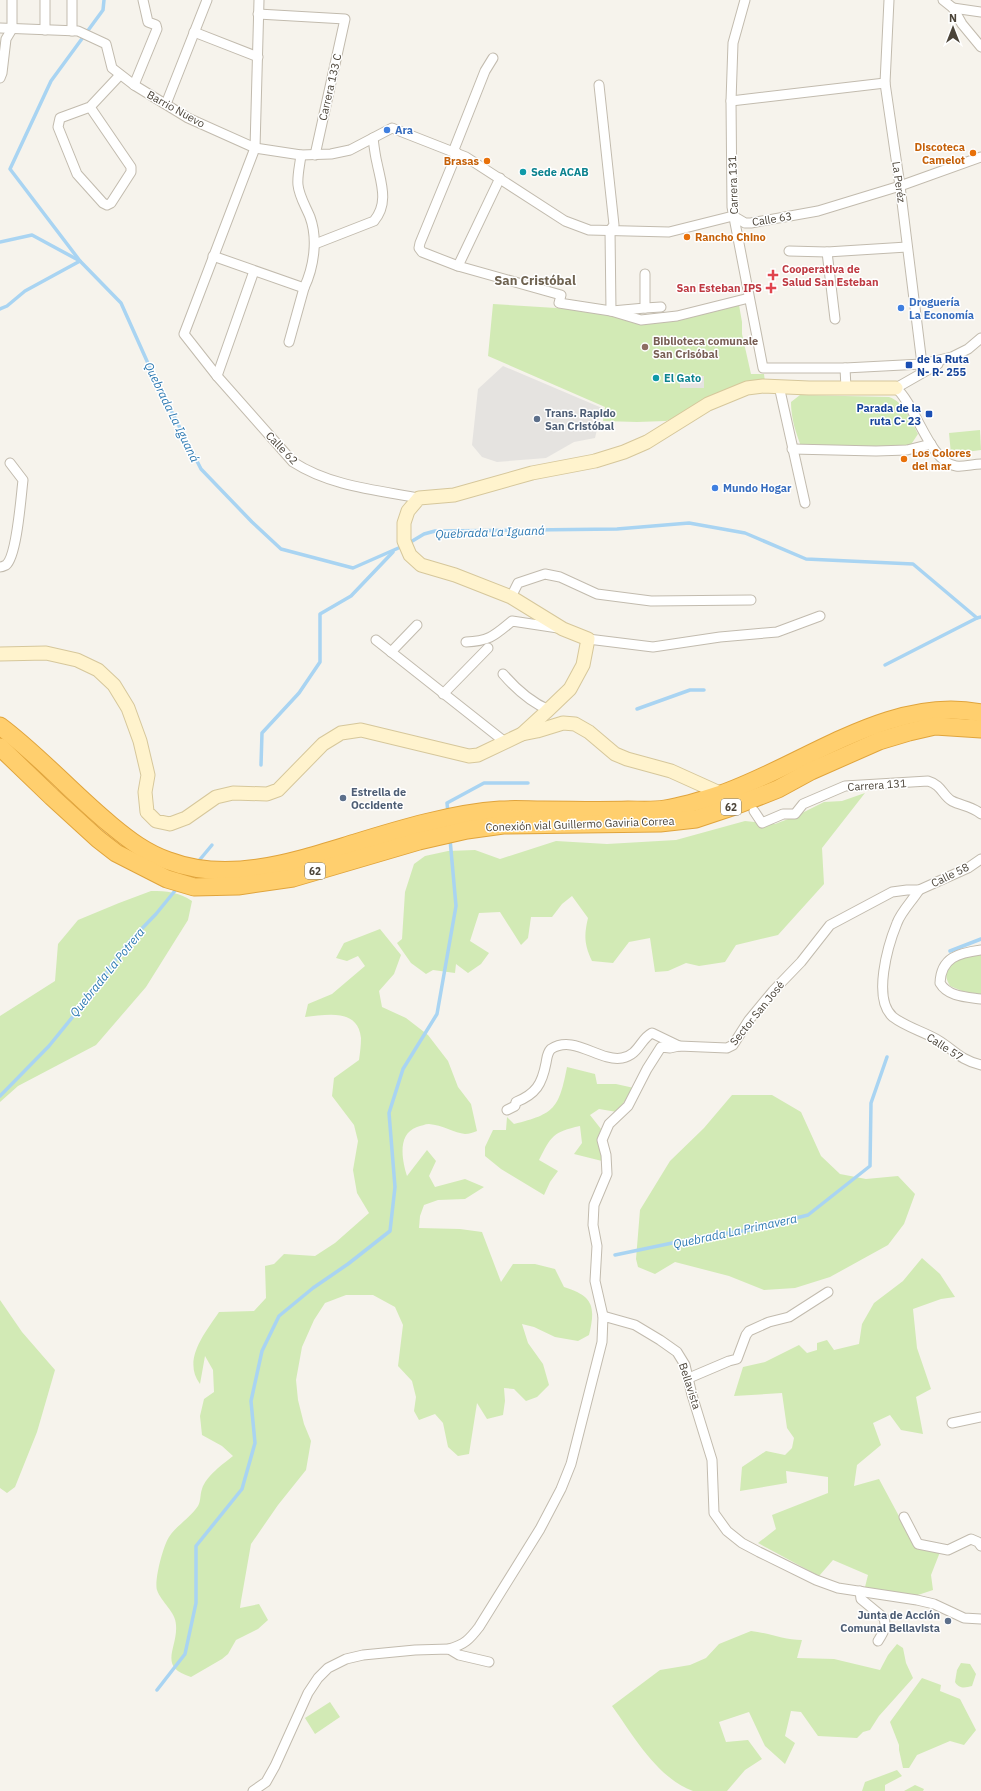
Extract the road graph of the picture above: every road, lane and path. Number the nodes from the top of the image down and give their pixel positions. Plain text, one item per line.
1 (12, 0) edge
2 (45, 0) edge
3 (72, 0) edge
4 (143, 0) edge
5 (208, 0) edge
6 (259, 0) edge
7 (745, 0) edge
8 (889, 0) edge
9 (943, 0) edge
10 (953, 8) junction
11 (981, 12) edge
12 (258, 14) junction
13 (0, 28) edge
14 (12, 29) junction
15 (45, 30) junction
16 (75, 31) junction
17 (194, 32) junction
18 (981, 47) edge
19 (258, 57) junction
20 (494, 58) dead end
21 (120, 75) junction
22 (0, 78) edge
23 (885, 83) junction
24 (134, 85) junction
25 (600, 85) dead end
26 (731, 102) junction
27 (166, 104) junction
28 (90, 107) junction
29 (373, 138) junction
30 (255, 148) junction
31 (455, 153) junction
32 (301, 155) junction
33 (314, 155) junction
34 (981, 157) edge
35 (500, 178) junction
36 (900, 186) junction
37 (733, 216) junction
38 (610, 230) junction
39 (315, 244) junction
40 (908, 247) junction
41 (789, 251) dead end
42 (827, 252) junction
43 (213, 256) junction
44 (458, 266) junction
45 (254, 271) junction
46 (645, 274) dead end
47 (304, 288) junction
48 (749, 298) junction
49 (661, 307) dead end
50 (645, 308) junction
51 (611, 311) junction
52 (835, 318) dead end
53 (981, 338) edge
54 (289, 342) dead end
55 (952, 356) junction
56 (922, 364) junction
57 (846, 368) junction
58 (217, 376) junction
59 (779, 386) junction
60 (846, 388) junction
61 (896, 388) junction
62 (931, 444) junction
63 (792, 449) junction
64 (10, 463) dead end
65 (981, 464) edge
66 (419, 498) junction
67 (805, 503) dead end
68 (0, 568) edge
69 (511, 597) junction
70 (751, 600) dead end
71 (820, 616) dead end
72 (417, 625) dead end
73 (563, 628) junction
74 (588, 639) junction
75 (376, 640) dead end
76 (466, 642) dead end
77 (488, 648) dead end
78 (391, 652) junction
79 (0, 654) edge
80 (503, 674) dead end
81 (443, 694) junction
82 (549, 710) junction
83 (981, 713) edge
84 (0, 726) edge
85 (981, 729) edge
86 (522, 734) junction
87 (505, 742) junction
88 (0, 747) edge
89 (722, 794) junction
90 (754, 811) dead end
91 (981, 814) edge
92 (467, 822) junction
93 (417, 834) junction
94 (139, 857) junction
95 (981, 859) edge
96 (919, 890) junction
97 (981, 950) edge
98 (981, 999) edge
99 (679, 1046) junction
100 (981, 1065) edge
101 (507, 1110) dead end
102 (828, 1292) dead end
103 (603, 1316) junction
104 (689, 1378) junction
105 (981, 1418) edge
106 (952, 1423) dead end
107 (904, 1518) dead end
108 (981, 1546) edge
109 (860, 1592) junction
110 (981, 1619) edge
111 (878, 1641) dead end
112 (449, 1649) junction
113 (489, 1662) dead end
114 (253, 1791) edge

1 - 14 street
2 - 15 street
3 - 16 street
4 - 24 street
5 - 17 street
6 - 12 street
7 - 26 street, Carrera 131
8 - 23 street, La Peréz
9 - 10 street
10 - 11 street
10 - 18 street
12 - 19 street
12 - 33 street, Carrera 133 C
13 - 14 street, Barrio Nuevo
14 - 15 street, Barrio Nuevo
14 - 22 street
15 - 16 street, Barrio Nuevo
16 - 21 street, Barrio Nuevo
17 - 19 street
17 - 27 street
19 - 30 street
20 - 31 street
21 - 24 street, Barrio Nuevo
21 - 28 street
23 - 26 street
23 - 36 street, La Peréz
24 - 27 street, Barrio Nuevo
25 - 38 street
26 - 37 street, Carrera 131
27 - 30 street, Barrio Nuevo
28 - 28 street
29 - 31 street, Barrio Nuevo
29 - 33 street, Barrio Nuevo
29 - 39 street
30 - 32 street, Barrio Nuevo
30 - 43 street
31 - 35 street
31 - 44 street
32 - 33 street, Barrio Nuevo
32 - 39 street
34 - 36 street, Calle 63
35 - 38 street
35 - 44 street
36 - 37 street, Calle 63
36 - 40 street, La Peréz
37 - 38 street
37 - 48 street, Carrera 131
38 - 51 street
39 - 47 street
40 - 42 street
40 - 56 street, La Peréz
41 - 42 street
42 - 52 street
43 - 45 street
43 - 58 street, Calle 62
44 - 51 street
45 - 47 street
45 - 58 street
46 - 50 street
47 - 54 street
48 - 51 street
48 - 57 street, Carrera 131
49 - 50 street
50 - 51 street
53 - 55 street
55 - 56 street
55 - 61 street
56 - 57 street
57 - 60 street
58 - 66 street, Calle 62
59 - 60 street
59 - 63 street
59 - 66 street
60 - 61 street
61 - 62 street
62 - 63 street
62 - 65 street
63 - 67 street
64 - 68 street
66 - 69 street
69 - 70 street
69 - 73 street
71 - 74 street
72 - 78 street
73 - 74 street
73 - 76 street
74 - 82 street
75 - 78 street
77 - 81 street
78 - 81 street
79 - 87 street
80 - 82 street
81 - 87 street
82 - 86 street
83 - 89 highway, Conexión vial Guillermo Gaviria Correa / 62
84 - 94 highway, Conexión vial Guillermo Gaviria Correa / 62
85 - 92 highway, Conexión vial Guillermo Gaviria Correa / 62
86 - 87 street
86 - 89 street
88 - 94 highway, Conexión vial Guillermo Gaviria Correa / 62
89 - 92 highway, Conexión vial Guillermo Gaviria Correa / 62
90 - 91 street, Carrera 131
92 - 93 highway, Conexión vial Guillermo Gaviria Correa / 62
93 - 94 highway, Conexión vial Guillermo Gaviria Correa / 62
93 - 94 highway, Conexión vial Guillermo Gaviria Correa / 62
95 - 96 street, Calle 58
96 - 99 street, Sector San José
96 - 100 street, Calle 57
97 - 98 street
99 - 101 street
99 - 103 street, Sector San José
102 - 104 street
103 - 104 street, Bellavista
103 - 112 street
104 - 109 street, Bellavista
105 - 106 street
107 - 108 street
109 - 110 street, Bellavista
109 - 111 street
112 - 113 street
112 - 114 street

